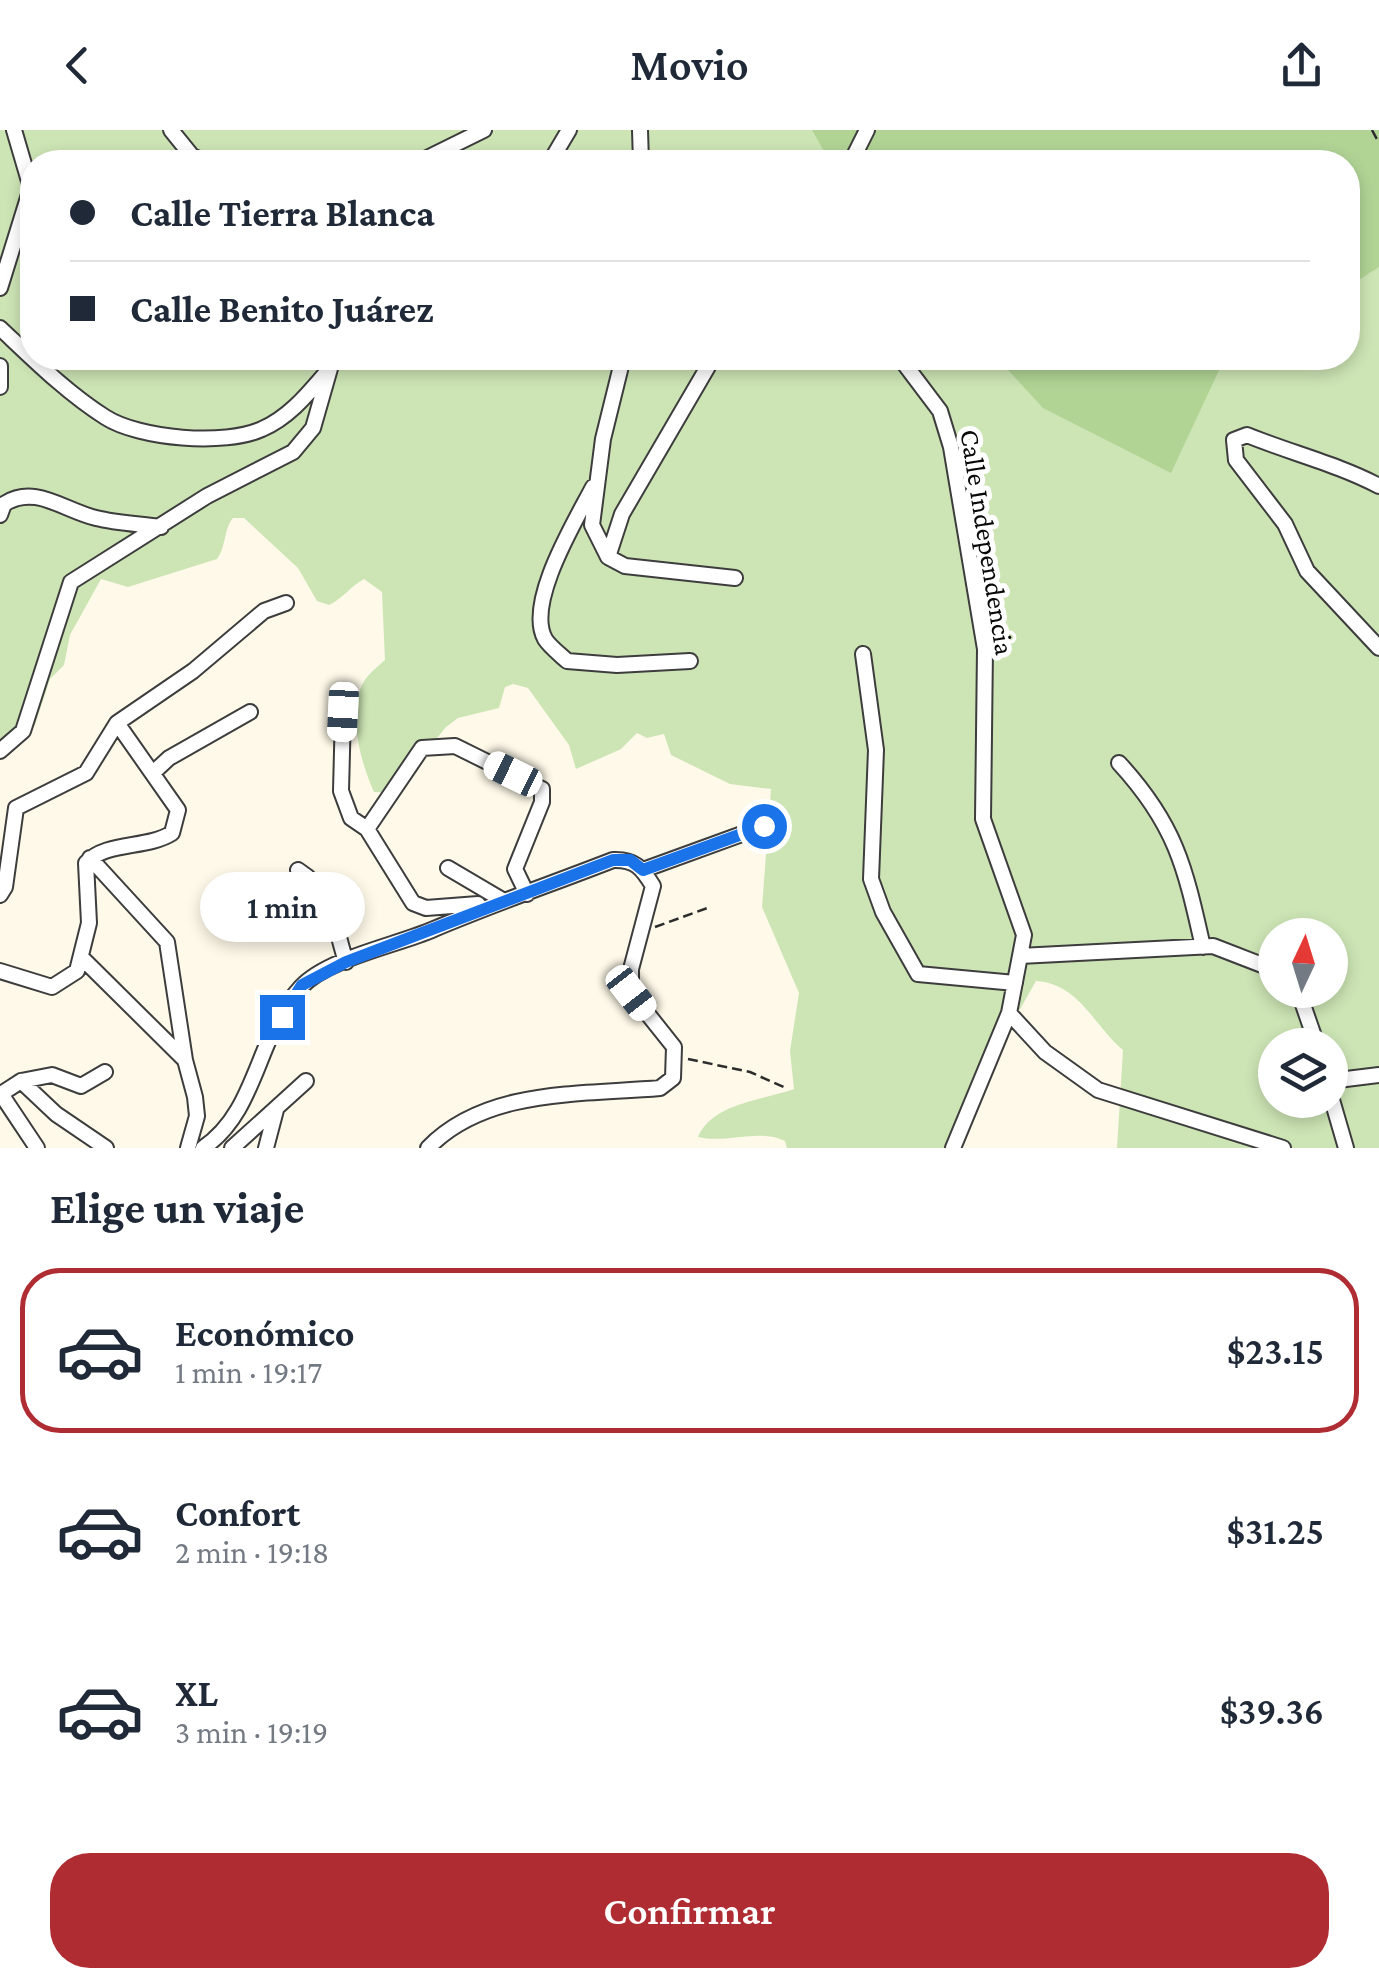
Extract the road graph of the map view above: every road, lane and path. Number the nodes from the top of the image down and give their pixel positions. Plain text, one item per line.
1 (171, 130) edge
2 (484, 130) edge
3 (1372, 130) edge
4 (1379, 143) edge
5 (187, 150) edge
6 (443, 150) edge
7 (20, 223) edge
8 (0, 288) edge
9 (0, 328) edge
10 (20, 345) edge
11 (0, 366) edge
12 (49, 370) edge
13 (326, 370) edge
14 (329, 370) edge
15 (620, 370) edge
16 (706, 370) edge
17 (909, 370) edge
18 (0, 387) edge
19 (598, 478) junction
20 (1379, 486) edge
21 (0, 515) edge
22 (162, 527) junction
23 (608, 557) junction
24 (735, 578) dead end
25 (286, 602) dead end
26 (1379, 648) edge
27 (863, 654) dead end
28 (690, 661) dead end
29 (250, 712) dead end
30 (343, 712) dead end
31 (118, 723) junction
32 (0, 751) edge
33 (1119, 763) dead end
34 (154, 772) junction
35 (764, 826) dead end
36 (367, 829) junction
37 (90, 858) junction
38 (448, 868) dead end
39 (298, 870) dead end
40 (643, 870) junction
41 (527, 894) junction
42 (0, 895) edge
43 (501, 902) junction
44 (710, 907) dead end
45 (640, 933) junction
46 (1204, 947) junction
47 (1020, 956) junction
48 (82, 958) junction
49 (346, 962) junction
50 (1258, 963) edge
51 (0, 971) edge
52 (1015, 983) junction
53 (1010, 1013) junction
54 (676, 1056) junction
55 (185, 1060) junction
56 (105, 1072) dead end
57 (1379, 1075) edge
58 (1348, 1079) edge
59 (20, 1081) junction
60 (306, 1081) dead end
61 (788, 1089) dead end
62 (1, 1094) edge
63 (276, 1110) junction
64 (1337, 1118) edge
65 (37, 1148) edge
66 (106, 1148) edge
67 (188, 1148) edge
68 (204, 1148) edge
69 (232, 1148) edge
70 (266, 1148) edge
71 (428, 1148) edge
72 (953, 1148) edge
73 (1284, 1148) edge
74 (1346, 1148) edge

1 - 5 street
2 - 6 street
3 - 4 path
7 - 8 street
9 - 10 street
11 - 18 street
12 - 13 street
14 - 22 street
15 - 19 street
16 - 23 street
17 - 47 street, Calle Independencia
19 - 23 street
19 - 28 street
20 - 26 street
21 - 22 street
22 - 32 street
23 - 24 street
25 - 31 street
27 - 52 street
29 - 34 street
30 - 36 street
31 - 34 street
31 - 42 street
33 - 46 street
34 - 37 street
35 - 40 street
36 - 41 street
36 - 43 street
37 - 48 street
37 - 55 street
38 - 43 street
39 - 49 street
40 - 41 street
40 - 45 street
41 - 43 street
43 - 49 street
44 - 45 path
45 - 54 street
46 - 47 street
46 - 50 street
47 - 52 street, Calle Independencia
48 - 51 street
48 - 55 street
49 - 68 street
52 - 53 street, Calle Independencia
53 - 72 street, Calle Independencia
53 - 73 street
54 - 61 path
54 - 71 street
55 - 67 street
56 - 59 street
57 - 58 street
59 - 62 street
59 - 66 street
60 - 63 street
62 - 65 street
63 - 69 street
63 - 70 street
64 - 74 street

